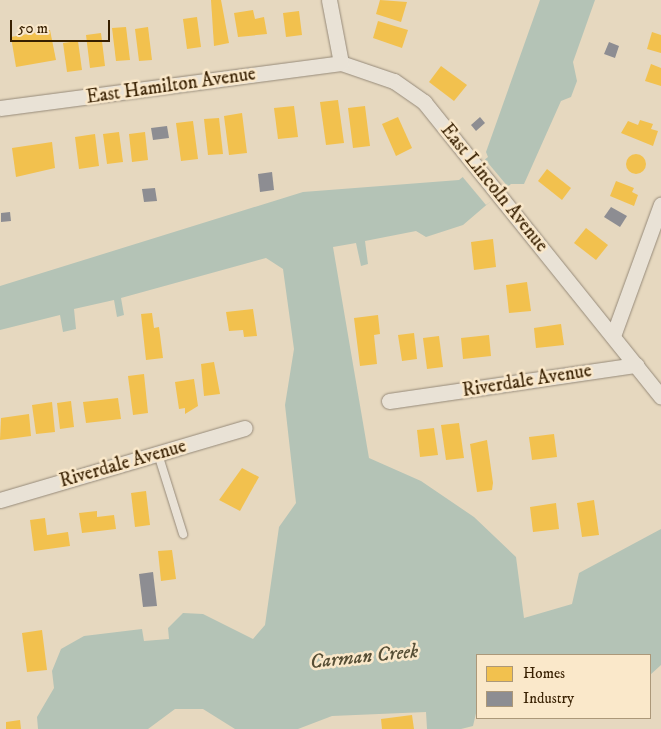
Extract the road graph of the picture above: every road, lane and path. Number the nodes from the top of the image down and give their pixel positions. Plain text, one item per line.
1 (329, 0) edge
2 (341, 63) junction
3 (0, 108) edge
4 (661, 204) edge
5 (613, 336) junction
6 (636, 365) junction
7 (661, 397) edge
8 (389, 401) dead end
9 (245, 428) dead end
10 (158, 454) junction
11 (0, 500) edge
12 (182, 534) dead end

1 - 2 street
2 - 3 street, East Hamilton Avenue
2 - 5 street, East Lincoln Avenue
4 - 5 street
5 - 6 street, East Lincoln Avenue
6 - 7 street, East Lincoln Avenue
6 - 8 street, Riverdale Avenue
9 - 10 street, Riverdale Avenue
10 - 11 street, Riverdale Avenue
10 - 12 lane

